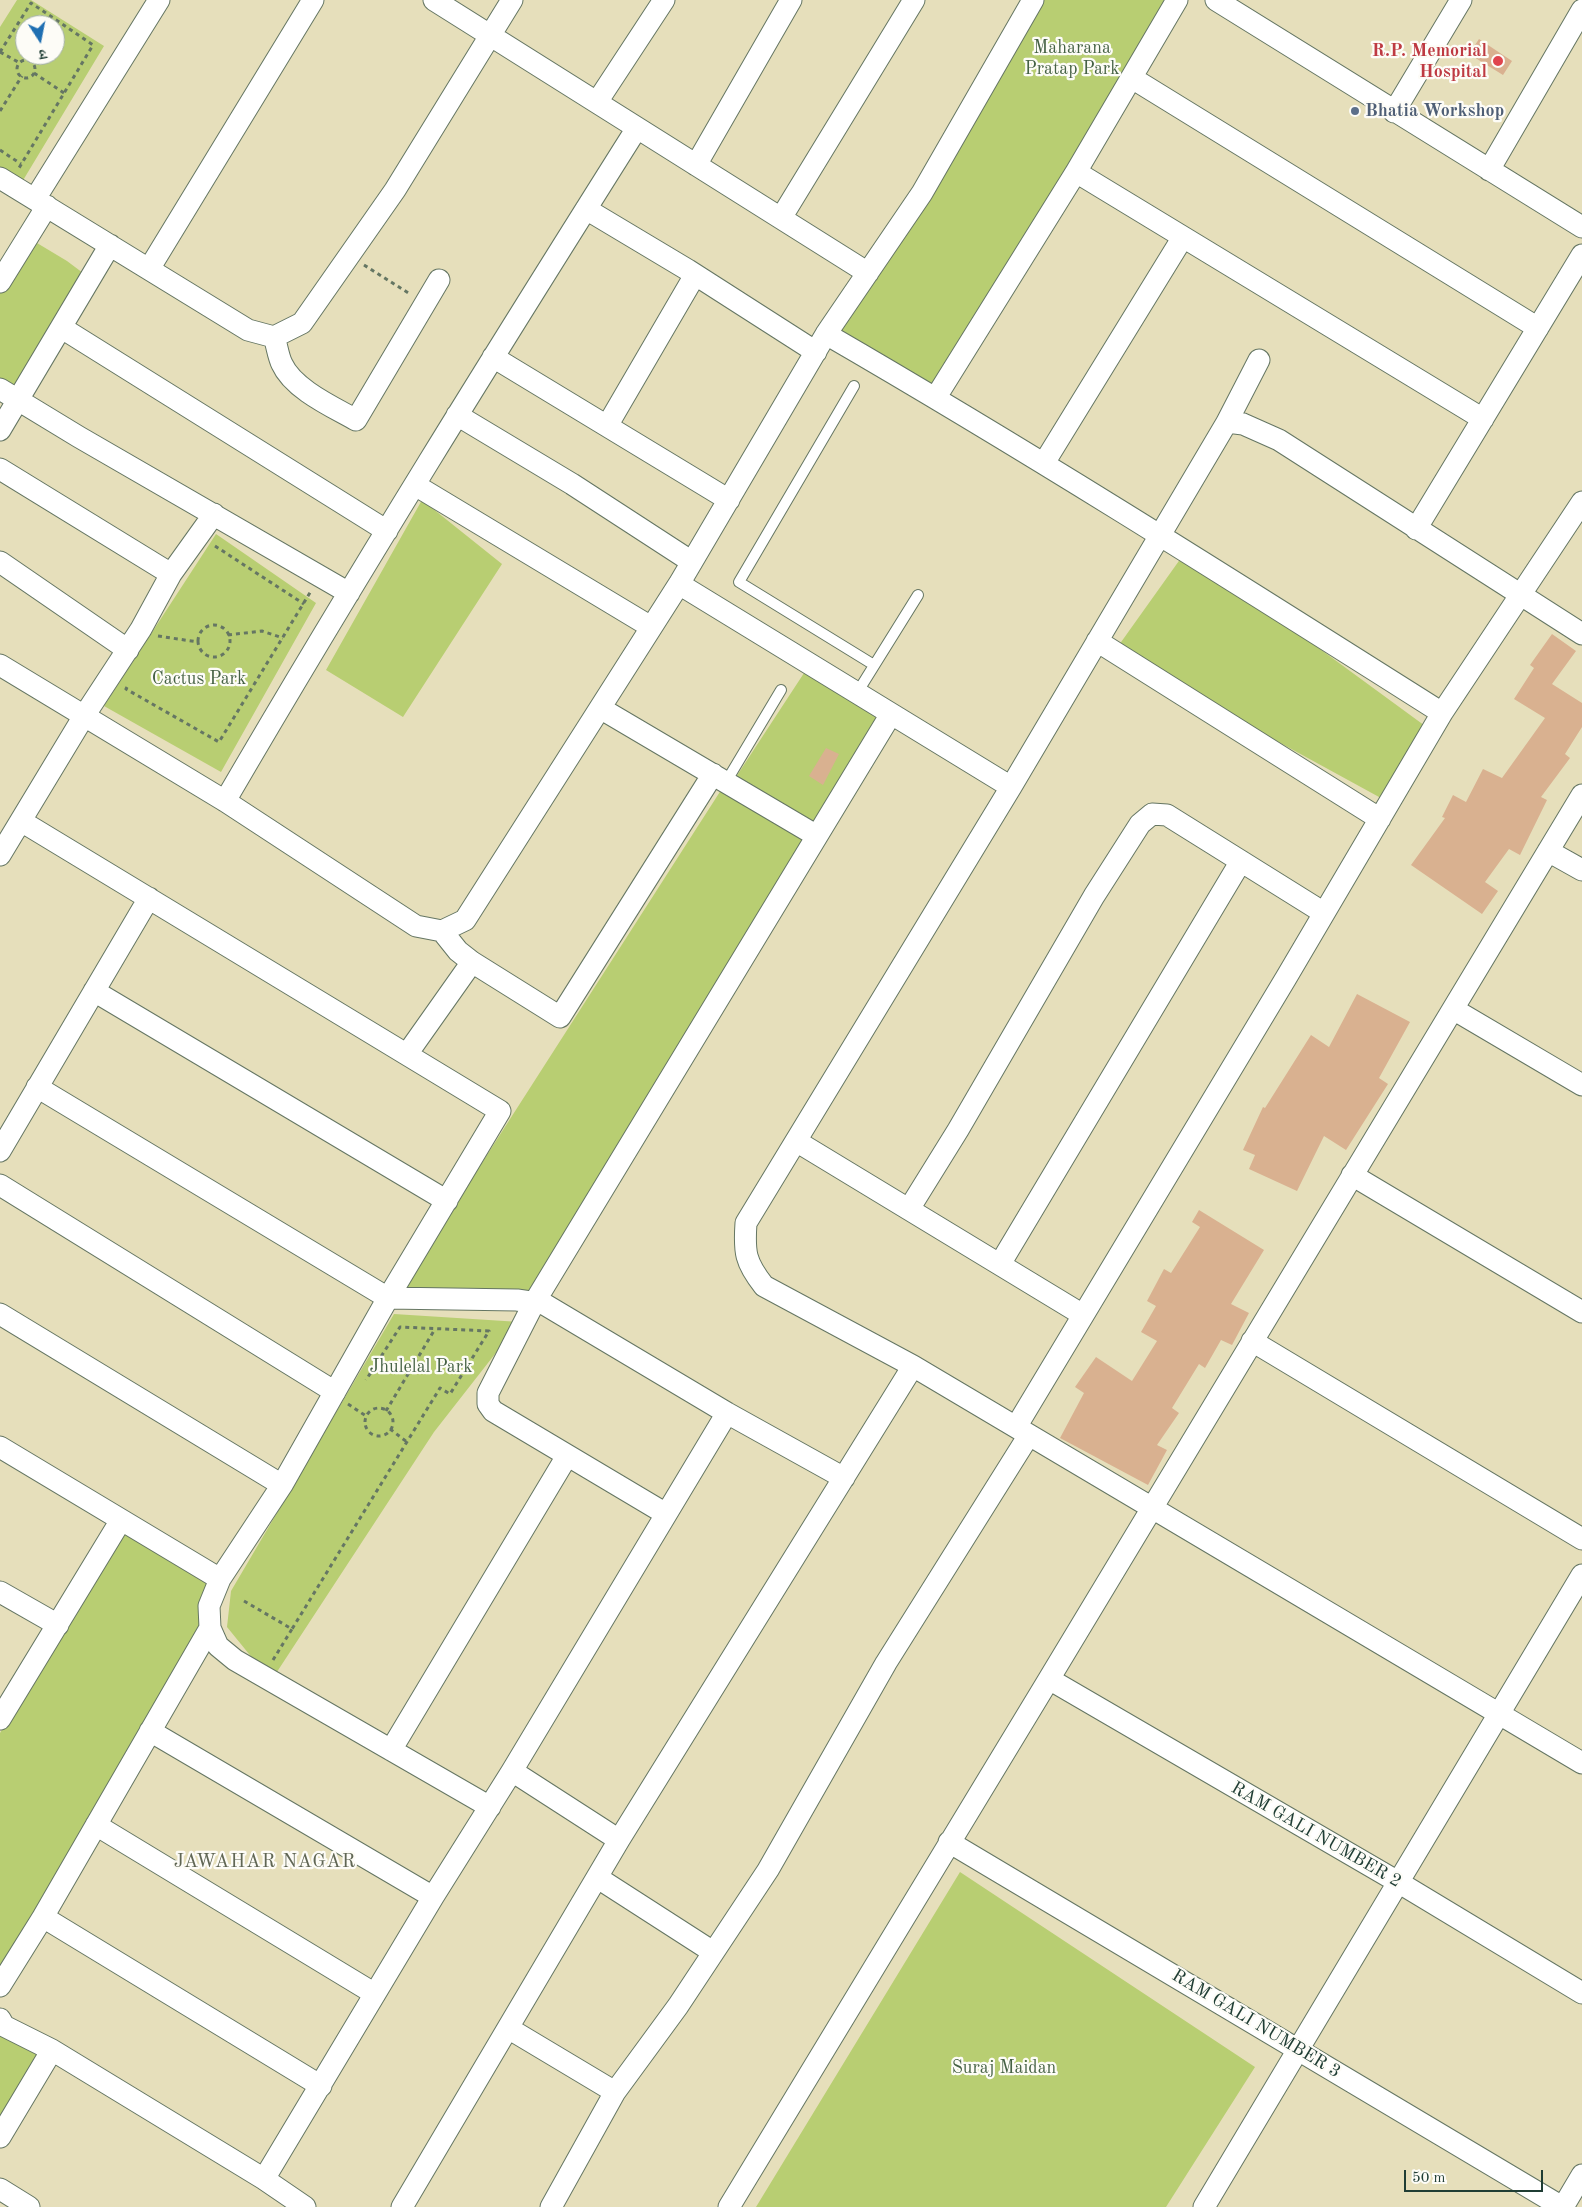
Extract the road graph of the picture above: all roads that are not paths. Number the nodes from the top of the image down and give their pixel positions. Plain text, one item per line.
1 (159, 0) edge
2 (313, 0) edge
3 (434, 0) edge
4 (512, 0) edge
5 (664, 0) edge
6 (791, 0) edge
7 (914, 0) edge
8 (1033, 0) edge
9 (1177, 0) edge
10 (1216, 0) edge
11 (1462, 0) edge
12 (1582, 10) edge
13 (491, 36) junction
14 (1132, 78) junction
15 (597, 102) junction
16 (1394, 112) junction
17 (637, 128) junction
18 (696, 165) junction
19 (1489, 170) junction
20 (1076, 172) junction
21 (5, 180) edge
22 (41, 202) junction
23 (586, 210) junction
24 (781, 218) junction
25 (1582, 227) edge
26 (1183, 237) junction
27 (110, 245) junction
28 (1582, 255) edge
29 (149, 269) junction
30 (868, 273) junction
31 (695, 275) junction
32 (439, 280) dead end
33 (0, 282) edge
34 (62, 328) junction
35 (1538, 328) junction
36 (274, 337) junction
37 (821, 343) junction
38 (493, 357) junction
39 (1258, 360) dead end
40 (854, 386) dead end
41 (9, 394) edge
42 (936, 397) junction
43 (457, 415) junction
44 (1483, 419) junction
45 (1227, 422) junction
46 (607, 426) junction
47 (0, 430) edge
48 (1044, 464) junction
49 (0, 470) edge
50 (415, 486) junction
51 (729, 500) junction
52 (1582, 502) edge
53 (214, 514) junction
54 (1416, 529) junction
55 (387, 531) junction
56 (1160, 534) junction
57 (0, 562) edge
58 (692, 562) junction
59 (171, 574) junction
60 (679, 584) junction
61 (349, 593) junction
62 (918, 595) dead end
63 (1521, 595) junction
64 (651, 627) junction
65 (1582, 634) edge
66 (1097, 641) junction
67 (128, 650) junction
68 (0, 665) edge
69 (874, 665) junction
70 (781, 690) dead end
71 (857, 693) junction
72 (600, 708) junction
73 (1442, 713) junction
74 (891, 714) junction
75 (84, 716) junction
76 (719, 778) junction
77 (1011, 788) junction
78 (1582, 795) edge
79 (225, 800) junction
80 (21, 820) junction
81 (1380, 820) junction
82 (817, 836) junction
83 (1548, 851) junction
84 (0, 855) edge
85 (1242, 861) junction
86 (1582, 870) edge
87 (149, 898) junction
88 (1324, 913) junction
89 (442, 931) junction
90 (472, 962) junction
91 (94, 992) junction
92 (1453, 1009) junction
93 (406, 1054) junction
94 (1582, 1085) edge
95 (37, 1087) junction
96 (796, 1141) junction
97 (0, 1151) edge
98 (1352, 1175) junction
99 (0, 1185) edge
100 (447, 1201) junction
101 (909, 1209) junction
102 (1000, 1264) junction
103 (388, 1298) junction
104 (534, 1302) junction
105 (1582, 1312) edge
106 (0, 1314) edge
107 (1083, 1315) junction
108 (1252, 1341) junction
109 (913, 1366) junction
110 (347, 1399) junction
111 (726, 1413) junction
112 (1022, 1431) junction
113 (0, 1446) edge
114 (567, 1456) junction
115 (844, 1478) junction
116 (282, 1485) junction
117 (1151, 1508) junction
118 (666, 1514) junction
119 (121, 1520) junction
120 (1582, 1539) edge
121 (1582, 1575) edge
122 (220, 1579) junction
123 (0, 1592) edge
124 (58, 1625) junction
125 (210, 1628) junction
126 (1049, 1679) junction
127 (1499, 1714) junction
128 (0, 1719) edge
129 (150, 1731) junction
130 (391, 1750) junction
131 (1582, 1763) edge
132 (512, 1771) junction
133 (490, 1807) junction
134 (96, 1826) junction
135 (620, 1840) junction
136 (949, 1842) junction
137 (598, 1878) junction
138 (1398, 1882) junction
139 (432, 1898) junction
140 (43, 1917) junction
141 (713, 1952) junction
142 (0, 1986) edge
143 (1582, 1993) edge
144 (375, 1994) junction
145 (0, 2019) edge
146 (508, 2028) junction
147 (1298, 2049) junction
148 (52, 2050) junction
149 (320, 2086) junction
150 (615, 2092) junction
151 (0, 2137) edge
152 (1582, 2175) edge
153 (264, 2179) junction
154 (0, 2189) edge
155 (20, 2205) edge
156 (305, 2207) edge
157 (402, 2207) edge
158 (551, 2207) edge
159 (729, 2207) edge
160 (1204, 2207) edge
161 (1562, 2207) edge

1 - 22 street
2 - 29 street
3 - 13 street
4 - 13 street
5 - 15 street
6 - 18 street
7 - 24 street
8 - 30 street
9 - 14 street
10 - 16 street
11 - 16 street
12 - 19 street
13 - 15 street
13 - 36 street
14 - 20 street
14 - 35 street
15 - 17 street
16 - 19 street
17 - 18 street
17 - 23 street
18 - 24 street
19 - 25 street
20 - 26 street
20 - 42 street
21 - 22 street
22 - 27 street
22 - 33 street
23 - 31 street
23 - 38 street
24 - 30 street
26 - 44 street
26 - 48 street
27 - 29 street
27 - 34 street
28 - 35 street
29 - 36 street
30 - 37 street
31 - 37 street
31 - 46 street
32 - 36 street
34 - 41 street
34 - 55 street
35 - 44 street
37 - 42 street
37 - 51 street
38 - 43 street
38 - 46 street
39 - 45 street
40 - 69 lane
41 - 47 street
41 - 53 street
42 - 48 street
43 - 50 street
43 - 58 street
44 - 54 street
45 - 54 street
45 - 56 street
46 - 51 street
48 - 56 street
49 - 59 street
50 - 55 street
50 - 64 street
51 - 58 street
52 - 63 street
53 - 59 street
53 - 61 street
54 - 63 street
55 - 61 street
56 - 66 street
56 - 73 street
57 - 67 street
58 - 60 street
59 - 67 street
60 - 64 street
60 - 71 street
61 - 79 street
62 - 69 lane
63 - 65 street
63 - 73 street
64 - 72 street
66 - 77 street
66 - 81 street
67 - 75 street
68 - 75 street
69 - 71 lane
70 - 76 lane
71 - 74 street
72 - 76 street
72 - 89 street
73 - 81 street
74 - 77 street
74 - 82 street
75 - 79 street
75 - 80 street
76 - 82 street
76 - 90 street
77 - 96 street
78 - 83 street
79 - 89 street
80 - 84 street
80 - 87 street
81 - 88 street
82 - 104 street
83 - 86 street
83 - 92 street
85 - 88 street
85 - 101 street
85 - 102 street
87 - 91 street
87 - 93 street
88 - 107 street
89 - 90 street
90 - 93 street
91 - 95 street
91 - 100 street
92 - 94 street
92 - 98 street
93 - 100 street
95 - 97 street
95 - 103 street
96 - 101 street
96 - 109 street
98 - 105 street
98 - 108 street
99 - 110 street
100 - 103 street
101 - 102 street
102 - 107 street
103 - 104 street
103 - 110 street
104 - 111 street
104 - 114 street
106 - 116 street
107 - 112 street
108 - 117 street
108 - 120 street
109 - 112 street
109 - 115 street
110 - 116 street
111 - 115 street
111 - 118 street
112 - 117 street
112 - 141 street
113 - 119 street
114 - 118 street
114 - 130 street
115 - 135 street
116 - 122 street
117 - 126 street
117 - 127 street
118 - 132 street
119 - 122 street
119 - 124 street
121 - 127 street
122 - 125 street
123 - 124 street
124 - 128 street
125 - 129 street
125 - 130 street
126 - 136 street
126 - 138 street, RAM GALI NUMBER 2
127 - 131 street
127 - 138 street
129 - 134 street
129 - 139 street
130 - 133 street
132 - 133 street
132 - 135 street
133 - 139 street
134 - 140 street
134 - 144 street
135 - 137 street
136 - 147 street, RAM GALI NUMBER 3
136 - 159 street
137 - 141 street
137 - 146 street
138 - 143 street, RAM GALI NUMBER 2
138 - 147 street
139 - 144 street
140 - 142 street
140 - 149 street
141 - 150 street
144 - 149 street
145 - 148 street
146 - 150 street
146 - 157 street
147 - 160 street
147 - 161 street, RAM GALI NUMBER 3
148 - 151 street
148 - 153 street
149 - 153 street
150 - 158 street
152 - 161 street
153 - 156 street
154 - 155 street

